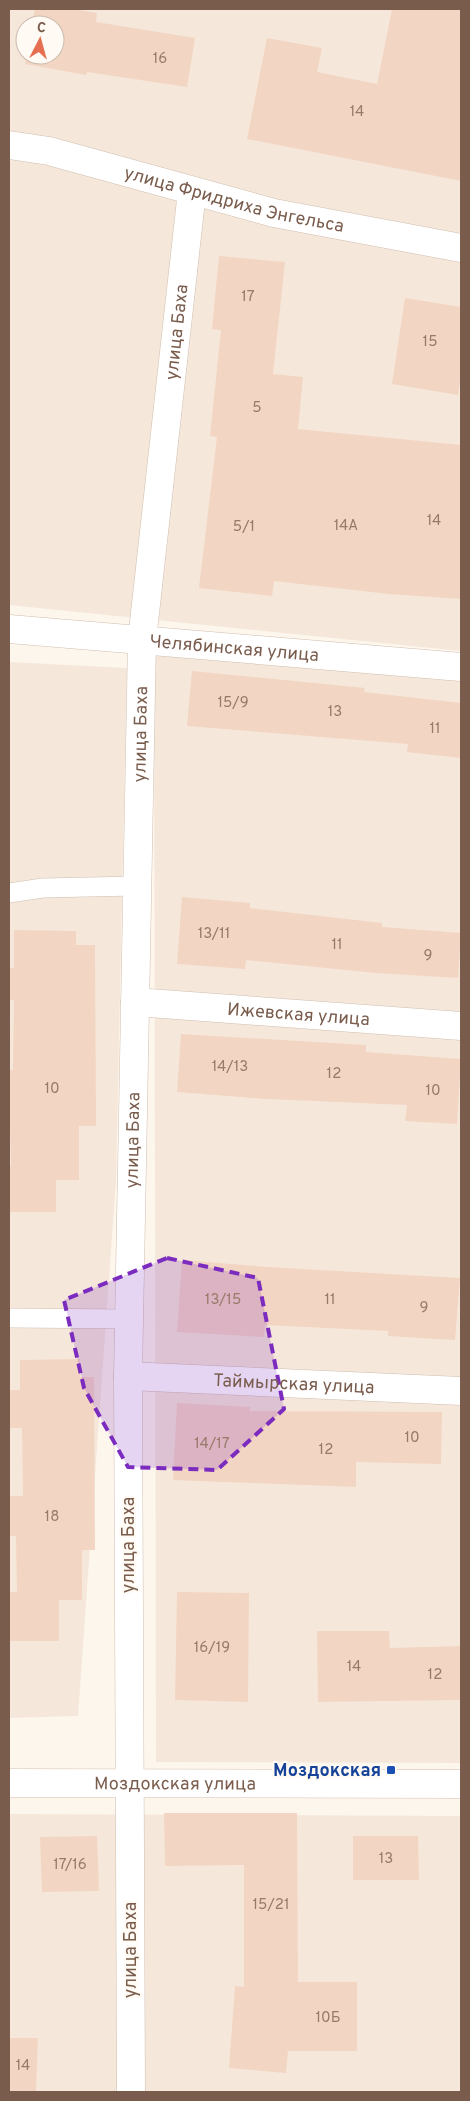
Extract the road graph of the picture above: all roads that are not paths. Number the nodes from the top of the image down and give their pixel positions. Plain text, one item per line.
1 (9, 145) edge
2 (192, 190) junction
3 (461, 248) edge
4 (9, 629) edge
5 (142, 640) junction
6 (461, 667) edge
7 (136, 886) junction
8 (9, 893) edge
9 (136, 1002) junction
10 (461, 1026) edge
11 (9, 1318) edge
12 (129, 1319) junction
13 (128, 1376) junction
14 (461, 1391) edge
15 (9, 1783) edge
16 (129, 1783) junction
17 (461, 1784) edge
18 (131, 2092) edge

1 - 2 street, улица Фридриха Энгельса
2 - 3 street, улица Фридриха Энгельса
2 - 5 street, улица Баха
4 - 5 street, Челябинская улица
5 - 6 street, Челябинская улица
5 - 7 street, улица Баха
7 - 8 lane
7 - 9 street, улица Баха
9 - 10 street, Ижевская улица
9 - 12 street, улица Баха
11 - 12 lane
12 - 13 street, улица Баха
13 - 14 street, Таймырская улица
13 - 16 street, улица Баха
15 - 16 street, Моздокская улица
16 - 17 street, Моздокская улица
16 - 18 street, улица Баха

